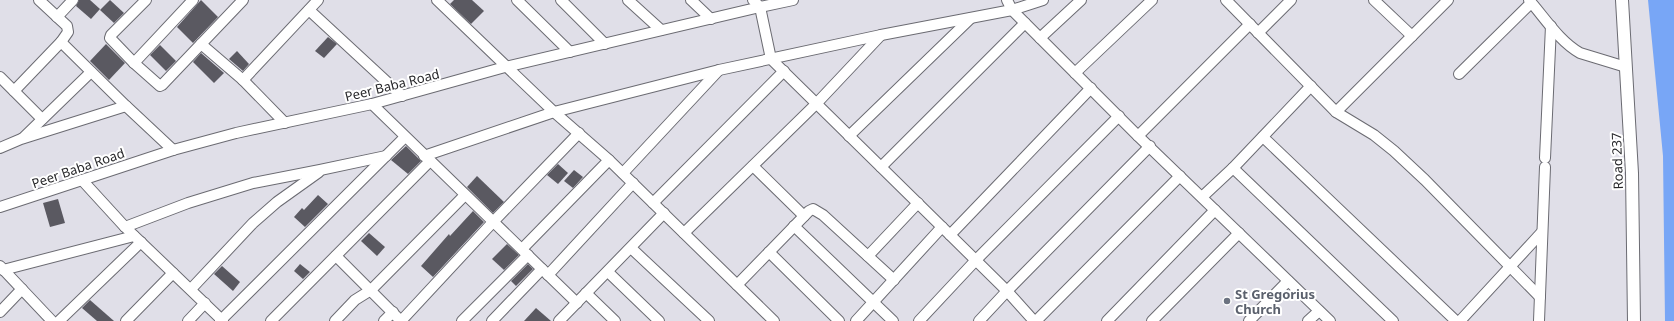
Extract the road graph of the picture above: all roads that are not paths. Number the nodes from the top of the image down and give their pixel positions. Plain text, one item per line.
1 (39, 0) edge
2 (73, 0) edge
3 (146, 0) edge
4 (192, 0) edge
5 (243, 0) edge
6 (318, 0) edge
7 (437, 0) edge
8 (517, 0) edge
9 (561, 0) edge
10 (628, 0) edge
11 (691, 0) edge
12 (794, 0) edge
13 (1007, 0) edge
14 (1043, 0) edge
15 (1081, 0) edge
16 (1152, 0) edge
17 (1226, 0) edge
18 (1291, 0) edge
19 (1374, 0) edge
20 (1448, 0) edge
21 (1622, 0) edge
22 (1530, 1) edge
23 (756, 3) edge
24 (309, 10) junction
25 (1012, 10) junction
26 (57, 17) junction
27 (711, 18) junction
28 (971, 18) junction
29 (1025, 23) junction
30 (1250, 24) junction
31 (1551, 26) junction
32 (661, 30) junction
33 (1258, 33) junction
34 (881, 35) junction
35 (1412, 36) junction
36 (1040, 38) junction
37 (61, 42) junction
38 (201, 44) junction
39 (605, 44) junction
40 (570, 52) junction
41 (771, 59) junction
42 (134, 63) junction
43 (505, 67) junction
44 (1626, 67) junction
45 (719, 70) junction
46 (784, 71) junction
47 (91, 72) junction
48 (1076, 73) junction
49 (1459, 74) dead end
50 (0, 77) edge
51 (243, 80) junction
52 (1311, 86) junction
53 (1091, 88) junction
54 (14, 91) junction
55 (402, 96) junction
56 (372, 104) junction
57 (816, 104) junction
58 (126, 106) junction
59 (554, 112) junction
60 (1336, 112) junction
61 (1119, 116) junction
62 (42, 119) junction
63 (285, 123) junction
64 (579, 133) junction
65 (849, 136) junction
66 (1138, 136) junction
67 (405, 137) junction
68 (1263, 137) junction
69 (21, 139) junction
70 (1, 146) edge
71 (1150, 146) junction
72 (173, 150) junction
73 (386, 156) junction
74 (427, 158) junction
75 (609, 160) junction
76 (753, 166) junction
77 (881, 167) junction
78 (1233, 168) junction
79 (320, 170) junction
80 (623, 174) junction
81 (1180, 176) junction
82 (82, 180) junction
83 (633, 183) junction
84 (465, 195) junction
85 (1202, 198) junction
86 (653, 203) junction
87 (918, 203) junction
88 (0, 207) edge
89 (1216, 210) junction
90 (664, 213) junction
91 (804, 216) junction
92 (493, 222) junction
93 (794, 226) junction
94 (125, 227) junction
95 (942, 227) junction
96 (1542, 232) junction
97 (684, 233) junction
98 (1239, 233) junction
99 (950, 235) junction
100 (137, 239) junction
101 (631, 248) junction
102 (525, 252) junction
103 (769, 252) junction
104 (336, 256) junction
105 (868, 256) junction
106 (976, 260) junction
107 (1511, 266) junction
108 (1, 268) edge
109 (545, 272) junction
110 (608, 272) junction
111 (173, 273) junction
112 (894, 280) junction
113 (1288, 281) junction
114 (736, 285) junction
115 (22, 289) junction
116 (191, 289) junction
117 (371, 290) junction
118 (1007, 291) junction
119 (586, 293) junction
120 (1540, 297) junction
121 (577, 303) junction
122 (873, 303) junction
123 (205, 304) junction
124 (1319, 311) junction
125 (0, 312) edge
126 (393, 312) junction
127 (52, 321) edge
128 (60, 321) edge
129 (126, 321) edge
130 (188, 321) edge
131 (222, 321) edge
132 (271, 321) edge
133 (336, 321) edge
134 (384, 321) edge
135 (401, 321) edge
136 (462, 321) edge
137 (492, 321) edge
138 (559, 321) edge
139 (615, 321) edge
140 (659, 321) edge
141 (709, 321) edge
142 (774, 321) edge
143 (839, 321) edge
144 (856, 321) edge
145 (893, 321) edge
146 (919, 321) edge
147 (979, 321) edge
148 (1035, 321) edge
149 (1107, 321) edge
150 (1152, 321) edge
151 (1249, 321) edge
152 (1308, 321) edge
153 (1330, 321) edge
154 (1393, 321) edge
155 (1456, 321) edge
156 (1460, 321) edge
157 (1539, 321) edge
158 (1634, 321) edge

1 - 26 street
2 - 26 street
3 - 42 street
4 - 42 street
5 - 38 street
6 - 24 street
7 - 43 street
8 - 40 street
9 - 39 street
10 - 32 street
11 - 27 street
12 - 23 street, Peer Baba Road
13 - 25 street
14 - 25 street
15 - 36 street
16 - 48 street
17 - 30 street
18 - 33 street
19 - 35 street
20 - 35 street
21 - 44 street, Road 237
22 - 31 street
22 - 49 street
23 - 27 street, Peer Baba Road
23 - 41 street
24 - 51 street
24 - 55 street
25 - 28 street
25 - 29 street
26 - 37 street
27 - 32 street, Peer Baba Road
28 - 34 street
28 - 65 street
29 - 36 street
29 - 77 street
30 - 33 street
30 - 66 street
31 - 44 street
31 - 96 street
32 - 39 street, Peer Baba Road
33 - 52 street
34 - 41 street
34 - 57 street
35 - 60 street
36 - 48 street
37 - 47 street
37 - 54 street
38 - 42 street
38 - 51 street
39 - 40 street, Peer Baba Road
40 - 43 street, Peer Baba Road
41 - 45 street
41 - 46 street
43 - 55 street, Peer Baba Road
43 - 59 street
44 - 158 street, Road 237
45 - 59 street
45 - 80 street
46 - 57 street
46 - 86 street
47 - 58 street
47 - 62 street
48 - 53 street
50 - 54 street
51 - 63 street
52 - 60 street
52 - 68 street
53 - 61 street
53 - 99 street
54 - 62 street
55 - 56 street, Peer Baba Road
56 - 63 street, Peer Baba Road
56 - 67 street
57 - 65 street
57 - 76 street
58 - 69 street
58 - 72 street
59 - 64 street
59 - 74 street
60 - 107 street
61 - 66 street
61 - 106 street
62 - 69 street
63 - 72 street, Peer Baba Road
64 - 75 street
64 - 92 street
65 - 77 street
66 - 71 street
67 - 73 street
67 - 74 street
68 - 78 street
68 - 155 street
69 - 70 street
71 - 81 street
71 - 118 street
72 - 82 street, Peer Baba Road
73 - 79 street
73 - 131 street
74 - 84 street
74 - 104 street
75 - 80 street
75 - 102 street
76 - 91 street
76 - 97 street
77 - 87 street
78 - 85 street
78 - 154 street
79 - 94 street
79 - 116 street
80 - 83 street
81 - 85 street
81 - 148 street
82 - 88 street, Peer Baba Road
82 - 94 street
83 - 86 street
83 - 109 street
84 - 92 street
84 - 117 street
85 - 89 street
86 - 90 street
87 - 95 street
87 - 105 street
89 - 98 street
89 - 149 street
90 - 97 street
90 - 101 street
91 - 93 street
91 - 105 street
92 - 102 street
92 - 135 street
93 - 103 street
93 - 122 street
94 - 100 street
95 - 99 street
95 - 112 street
96 - 107 street
96 - 120 street
97 - 114 street
98 - 113 street
98 - 150 street
99 - 106 street
100 - 108 street
100 - 111 street
100 - 128 street
101 - 110 street
101 - 141 street
102 - 109 street
102 - 136 street
103 - 114 street
103 - 143 street
104 - 117 street
104 - 132 street
105 - 112 street
106 - 118 street
106 - 146 street
107 - 120 street
107 - 156 street
108 - 115 street
109 - 121 street
109 - 137 street
110 - 119 street
110 - 140 street
111 - 116 street
111 - 129 street
112 - 122 street
113 - 124 street
113 - 151 street
114 - 142 street
115 - 125 street
115 - 127 street
116 - 123 street
117 - 126 street
117 - 133 street
118 - 147 street
118 - 148 street
119 - 121 street
119 - 139 street
120 - 157 street
121 - 138 street
122 - 144 street
122 - 145 street
123 - 130 street
123 - 131 street
124 - 152 street
124 - 153 street
126 - 134 street
126 - 135 street

